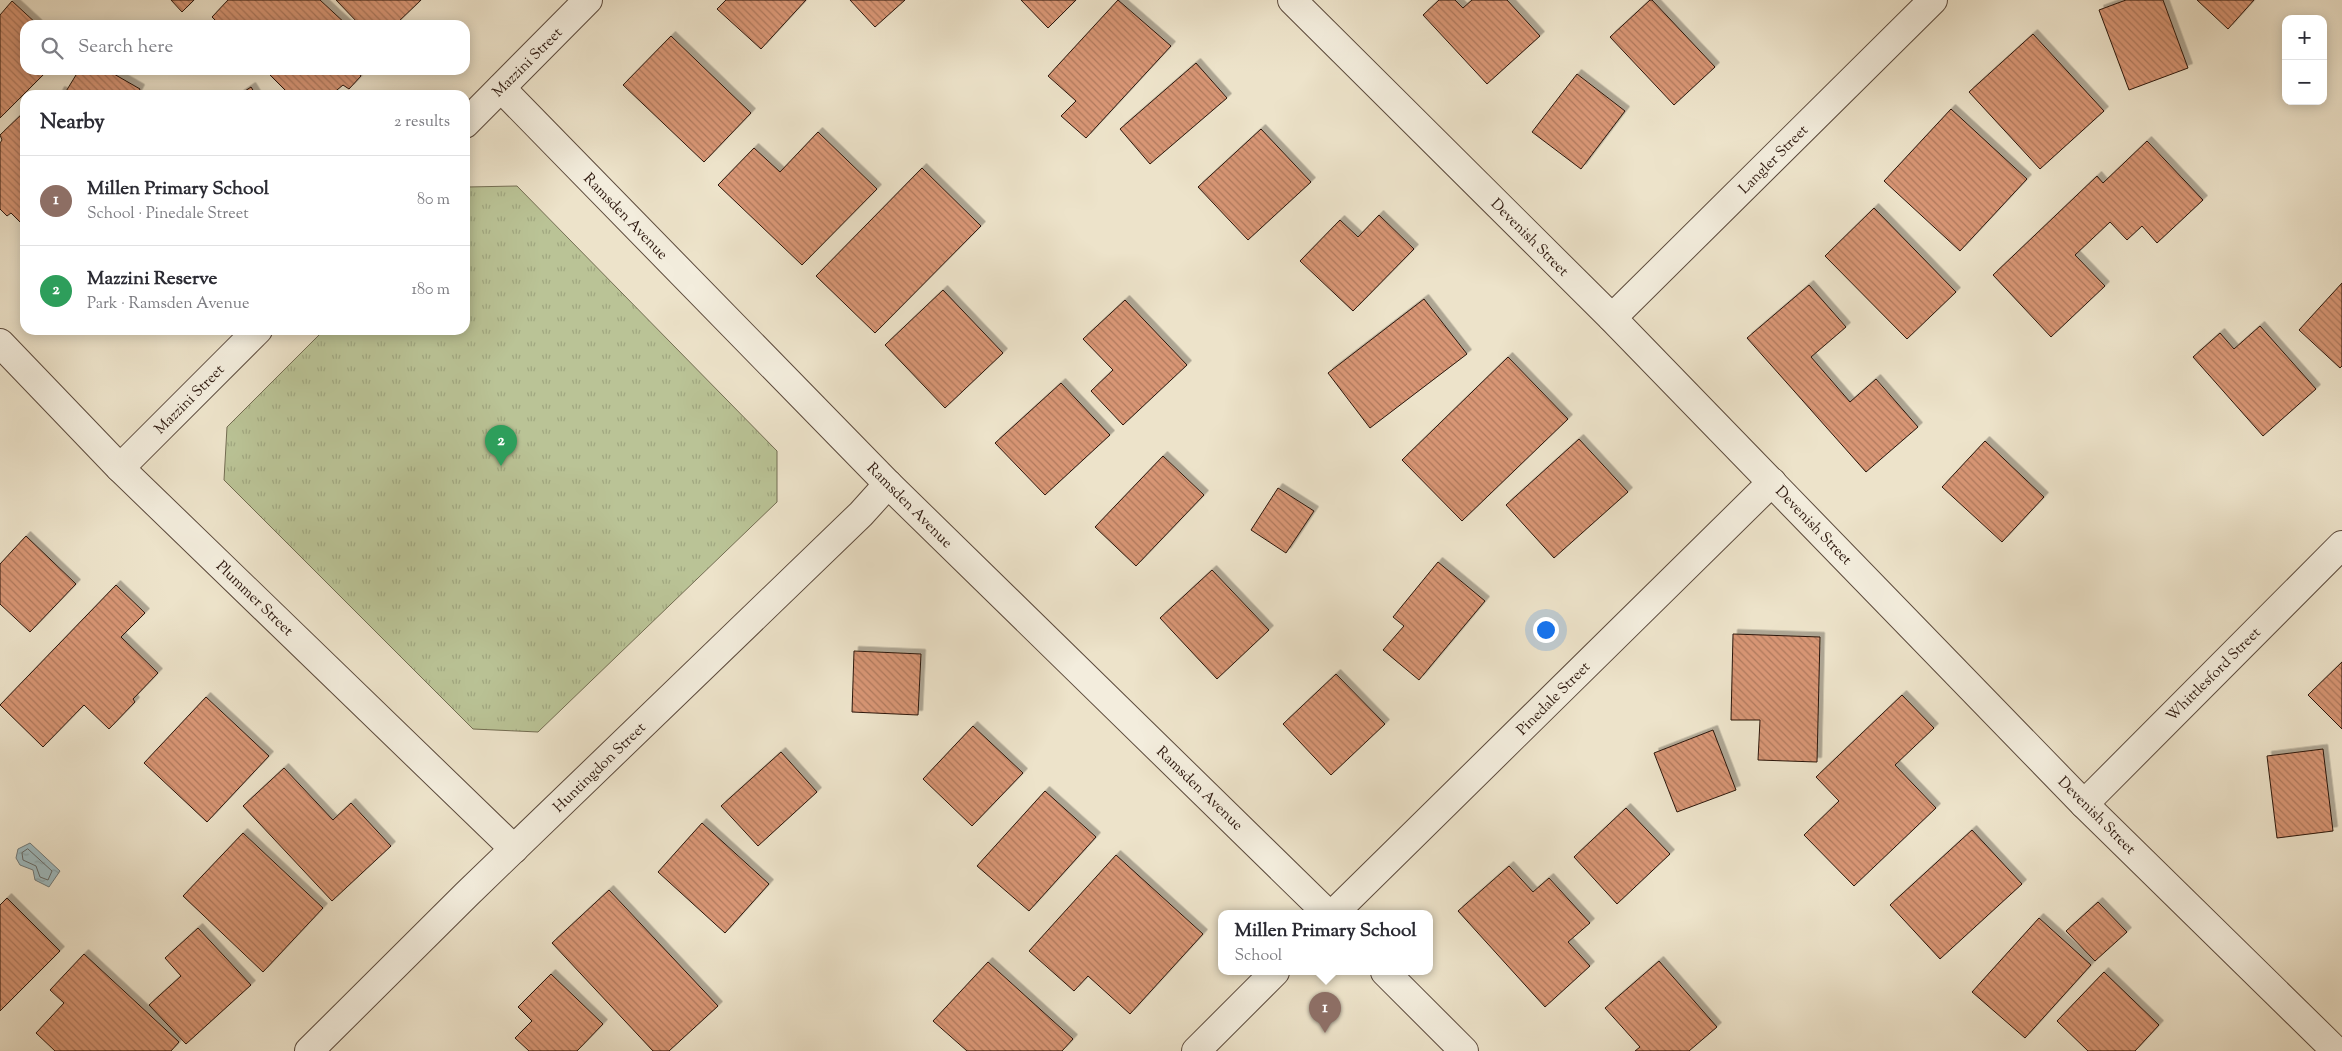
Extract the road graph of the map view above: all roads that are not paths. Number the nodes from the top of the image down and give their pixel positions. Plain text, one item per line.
1 (588, 0) edge
2 (1292, 0) edge
3 (1934, 0) edge
4 (501, 88) junction
5 (470, 119) edge
6 (1612, 318) junction
7 (253, 335) edge
8 (0, 343) edge
9 (120, 468) junction
10 (1772, 482) junction
11 (888, 484) junction
12 (2342, 545) edge
13 (2084, 804) junction
14 (514, 849) junction
15 (1324, 910) edge
16 (1337, 910) edge
17 (1272, 975) edge
18 (1388, 975) edge
19 (309, 1051) edge
20 (1196, 1051) edge
21 (1464, 1051) edge
22 (2336, 1051) edge

1 - 4 street, Mazzini Street
2 - 6 street, Devenish Street
3 - 6 street, Langler Street
4 - 5 street, Mazzini Street
4 - 11 street, Ramsden Avenue
6 - 10 street, Devenish Street
7 - 9 street, Mazzini Street
8 - 9 street, Plummer Street
9 - 14 street, Plummer Street
10 - 13 street, Devenish Street
10 - 16 street, Pinedale Street
11 - 14 street, Huntingdon Street
11 - 15 street, Ramsden Avenue
12 - 13 street, Whittlesford Street
13 - 22 street, Devenish Street
14 - 19 street, Huntingdon Street
17 - 20 street
18 - 21 street

